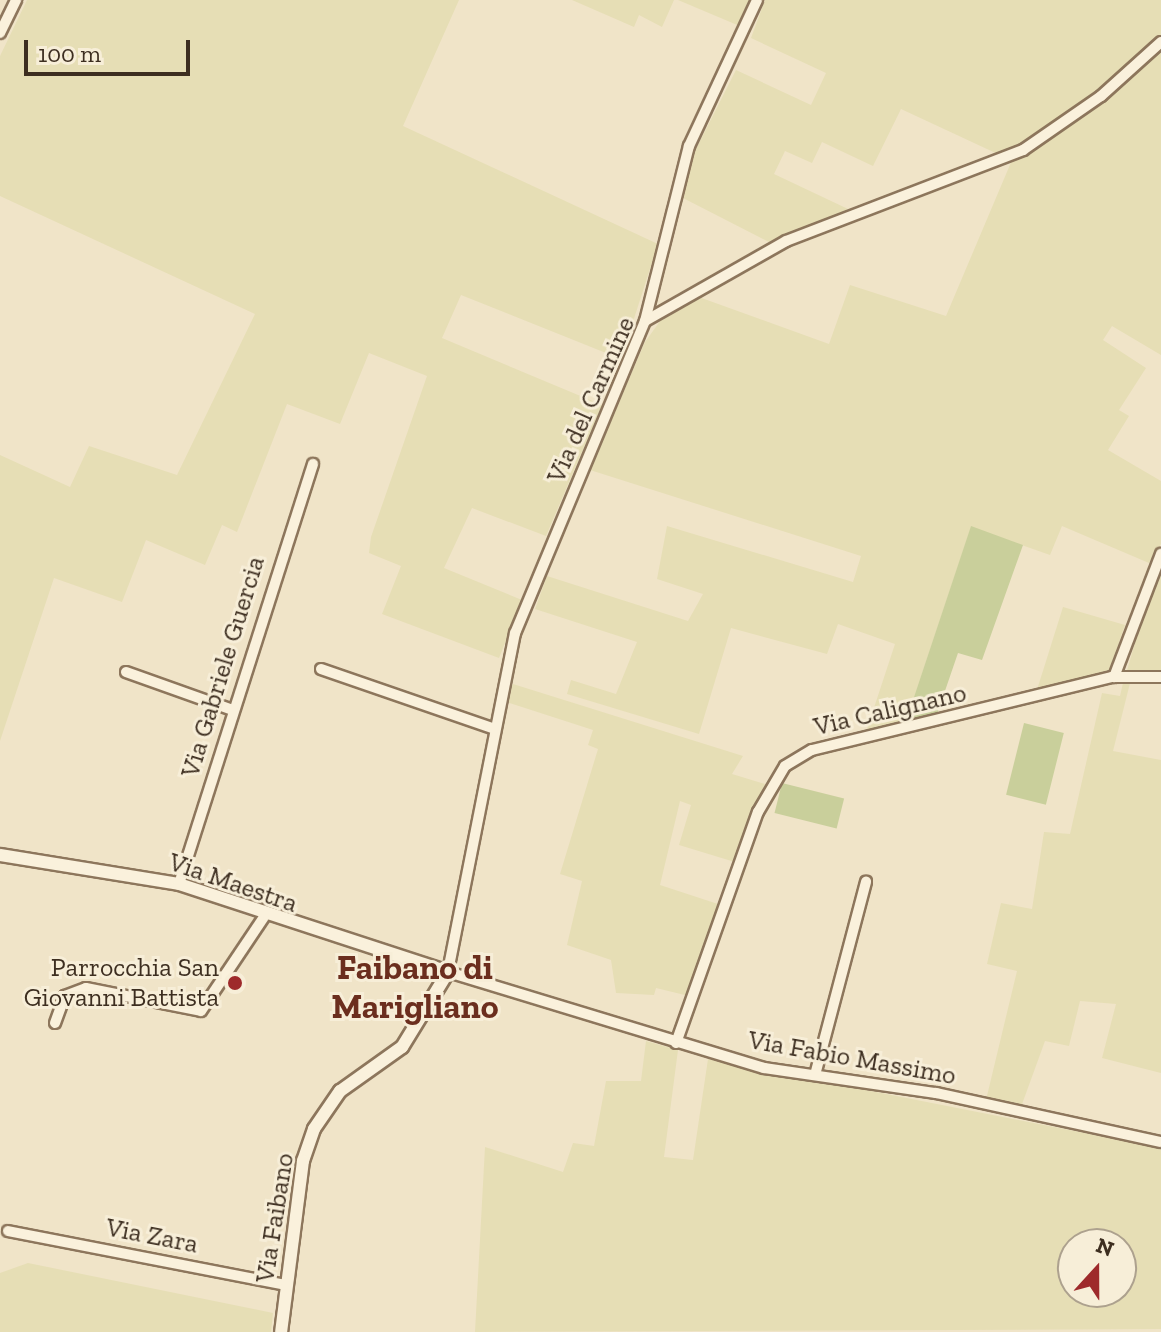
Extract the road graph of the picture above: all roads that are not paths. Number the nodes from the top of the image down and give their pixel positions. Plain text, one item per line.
1 (16, 0) edge
2 (757, 0) edge
3 (0, 33) edge
4 (1161, 42) edge
5 (645, 321) junction
6 (313, 464) dead end
7 (1161, 554) edge
8 (321, 669) dead end
9 (126, 672) dead end
10 (1114, 677) junction
11 (1161, 677) edge
12 (233, 710) junction
13 (495, 729) junction
14 (0, 855) edge
15 (866, 882) dead end
16 (179, 884) junction
17 (264, 917) junction
18 (448, 972) junction
19 (55, 1023) dead end
20 (676, 1043) junction
21 (815, 1075) junction
22 (1161, 1142) edge
23 (8, 1231) dead end
24 (287, 1285) junction
25 (281, 1332) edge

1 - 3 street
2 - 5 street
4 - 5 street, Via del Carmine
5 - 13 street, Via del Carmine
6 - 12 street, Via Gabriele Guercia
7 - 10 street
8 - 13 street
9 - 12 street
10 - 11 street, Via Calignano
10 - 20 street, Via Calignano
12 - 16 street, Via Gabriele Guercia
13 - 18 street, Via del Carmine
14 - 16 street, Via Maestra
15 - 21 street
16 - 17 street, Via Maestra
17 - 18 street, Via Maestra
17 - 19 street
18 - 20 street, Via Fabio Massimo
18 - 24 street, Via Faibano
20 - 21 street, Via Fabio Massimo
21 - 22 street, Via Fabio Massimo
23 - 24 street, Via Zara
24 - 25 street, Via Faibano

